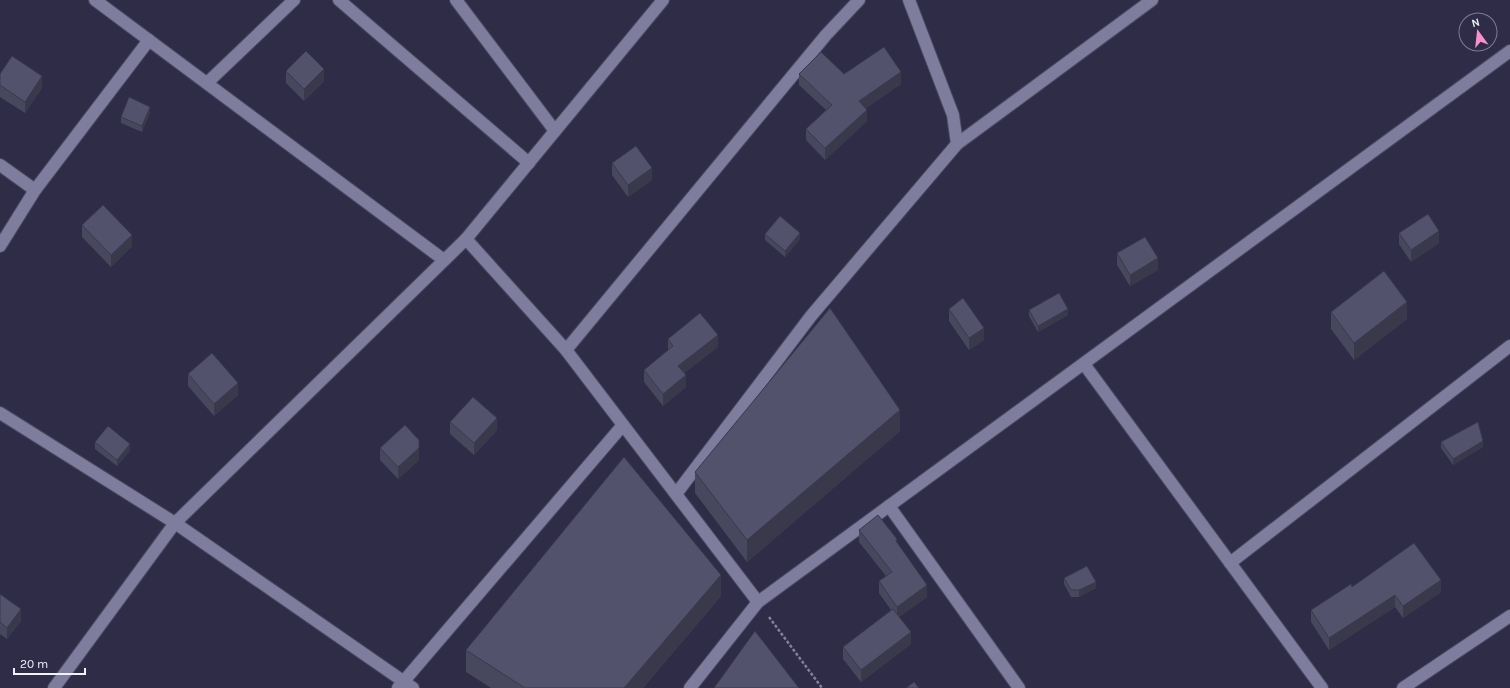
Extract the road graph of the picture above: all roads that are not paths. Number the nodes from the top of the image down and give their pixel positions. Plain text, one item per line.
1 (95, 0) edge
2 (294, 0) edge
3 (339, 0) edge
4 (456, 0) edge
5 (663, 0) edge
6 (859, 0) edge
7 (909, 0) edge
8 (1152, 0) edge
9 (149, 40) junction
10 (1510, 51) edge
11 (207, 84) junction
12 (555, 131) junction
13 (957, 144) junction
14 (529, 163) junction
15 (0, 165) edge
16 (35, 190) junction
17 (466, 239) junction
18 (0, 246) edge
19 (444, 260) junction
20 (1510, 346) edge
21 (566, 350) junction
22 (1084, 364) junction
23 (0, 413) edge
24 (623, 425) junction
25 (676, 494) junction
26 (889, 506) junction
27 (175, 523) junction
28 (1230, 563) junction
29 (758, 602) junction
30 (1510, 616) edge
31 (404, 686) edge
32 (54, 688) edge
33 (690, 688) edge
34 (1019, 688) edge
35 (1322, 688) edge
36 (1403, 688) edge

1 - 9 street
2 - 11 street
3 - 14 street
4 - 12 street
5 - 12 street
6 - 21 street
7 - 13 street
8 - 13 street
9 - 11 street
9 - 16 street
10 - 22 street
11 - 19 street
12 - 14 street
13 - 25 street
14 - 17 street
15 - 16 street
16 - 18 street
17 - 19 street
17 - 21 street
19 - 27 street
20 - 28 street
21 - 24 street
22 - 26 street
22 - 28 street
23 - 27 street
24 - 25 street
24 - 31 street
25 - 29 street
26 - 29 street
26 - 34 street
27 - 31 street
27 - 32 street
28 - 35 street
29 - 33 street
30 - 36 street

